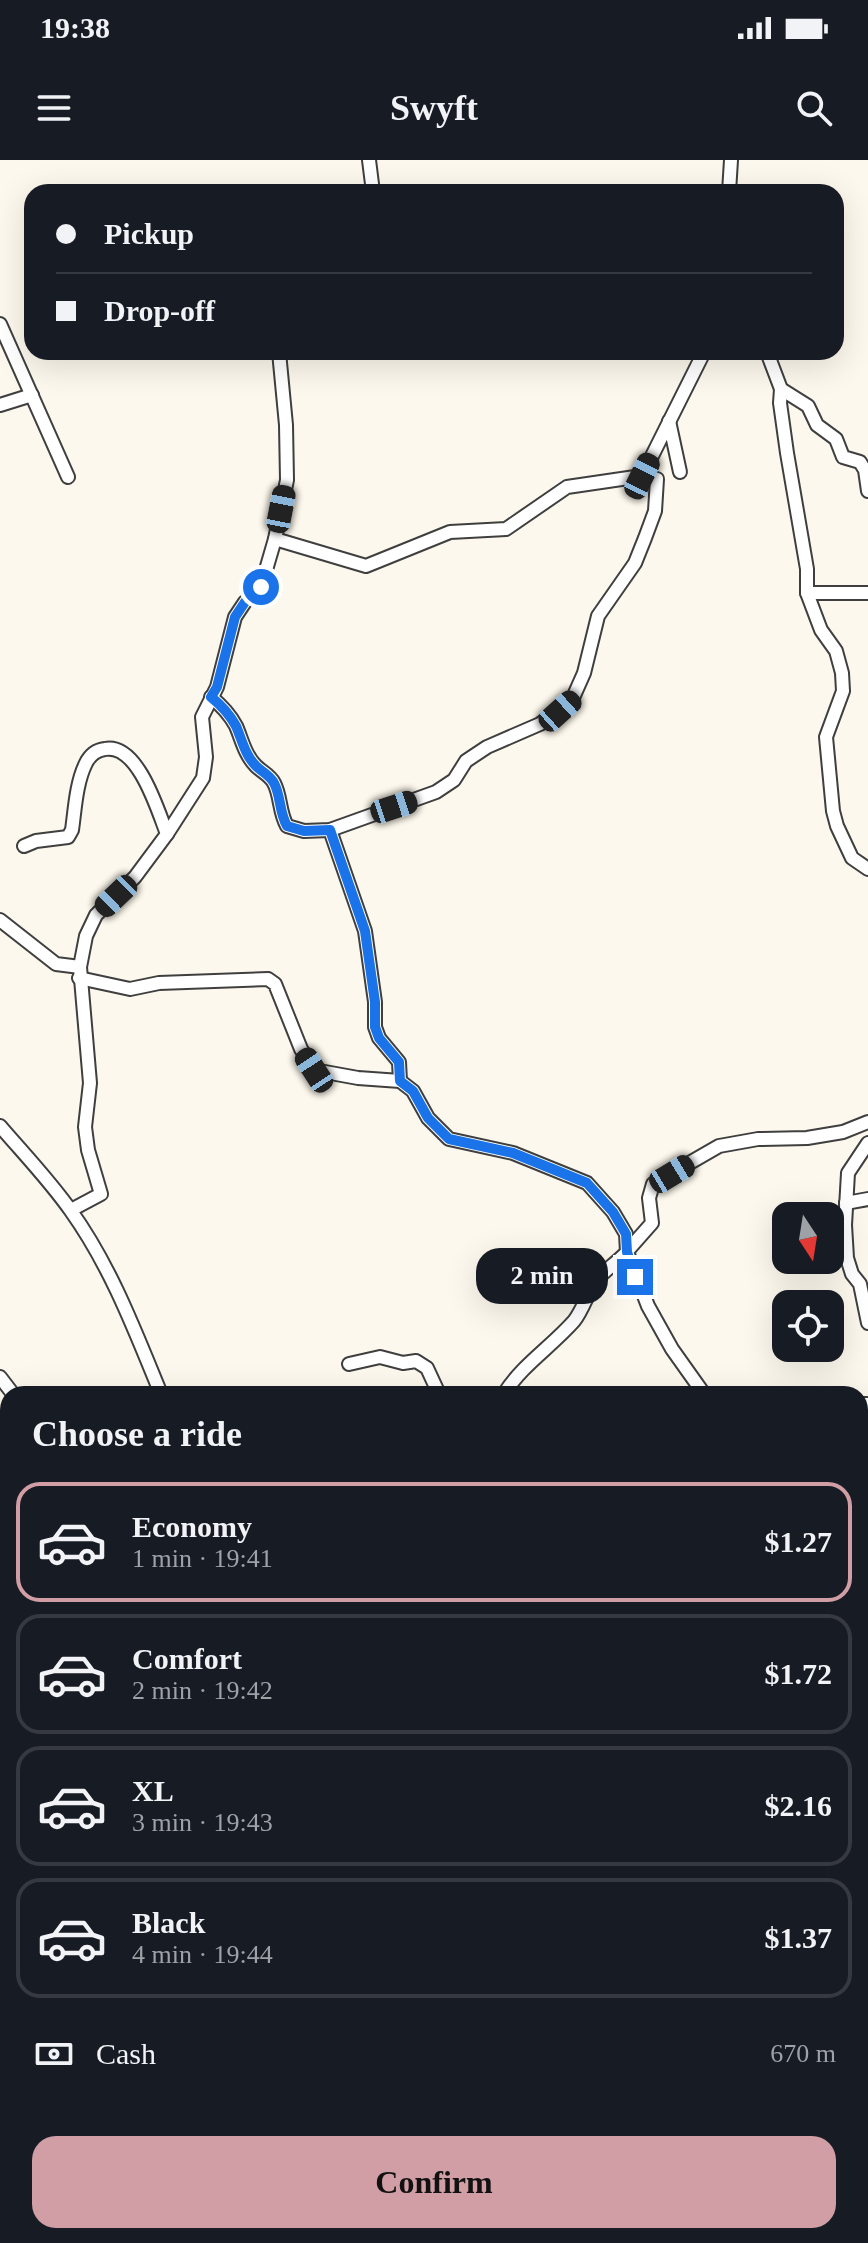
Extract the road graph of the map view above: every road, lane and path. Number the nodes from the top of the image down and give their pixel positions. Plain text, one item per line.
1 (369, 160) edge
2 (731, 160) edge
3 (372, 184) edge
4 (730, 184) edge
5 (0, 324) edge
6 (12, 351) junction
7 (0, 358) edge
8 (280, 360) edge
9 (700, 360) edge
10 (770, 360) edge
11 (781, 389) junction
12 (32, 395) junction
13 (0, 405) edge
14 (669, 421) junction
15 (680, 472) dead end
16 (642, 476) junction
17 (68, 477) dead end
18 (868, 491) edge
19 (275, 539) junction
20 (807, 593) junction
21 (868, 593) edge
22 (211, 697) junction
23 (330, 830) junction
24 (167, 834) junction
25 (24, 846) dead end
26 (868, 869) edge
27 (0, 920) edge
28 (80, 973) junction
29 (400, 1081) junction
30 (868, 1122) edge
31 (0, 1126) edge
32 (868, 1143) edge
33 (868, 1199) edge
34 (846, 1203) junction
35 (71, 1210) junction
36 (628, 1251) junction
37 (868, 1323) edge
38 (349, 1364) dead end
39 (158, 1386) edge
40 (435, 1386) edge
41 (509, 1386) edge
42 (698, 1386) edge

1 - 3 street
2 - 4 street
5 - 6 street
6 - 7 street
6 - 12 street
8 - 19 street
9 - 14 street
10 - 11 street
11 - 18 street
11 - 20 street
12 - 13 street
12 - 17 street
14 - 15 street
14 - 16 street
16 - 19 street
16 - 23 street
19 - 22 street
20 - 21 street
20 - 26 street
22 - 23 street
22 - 24 street
23 - 29 street
24 - 25 street
24 - 28 street
27 - 28 street
28 - 29 street
28 - 35 street
29 - 36 street
30 - 36 street
31 - 35 street
32 - 34 street
33 - 34 street
34 - 37 street
35 - 39 street
36 - 41 street
36 - 42 street
38 - 40 street

